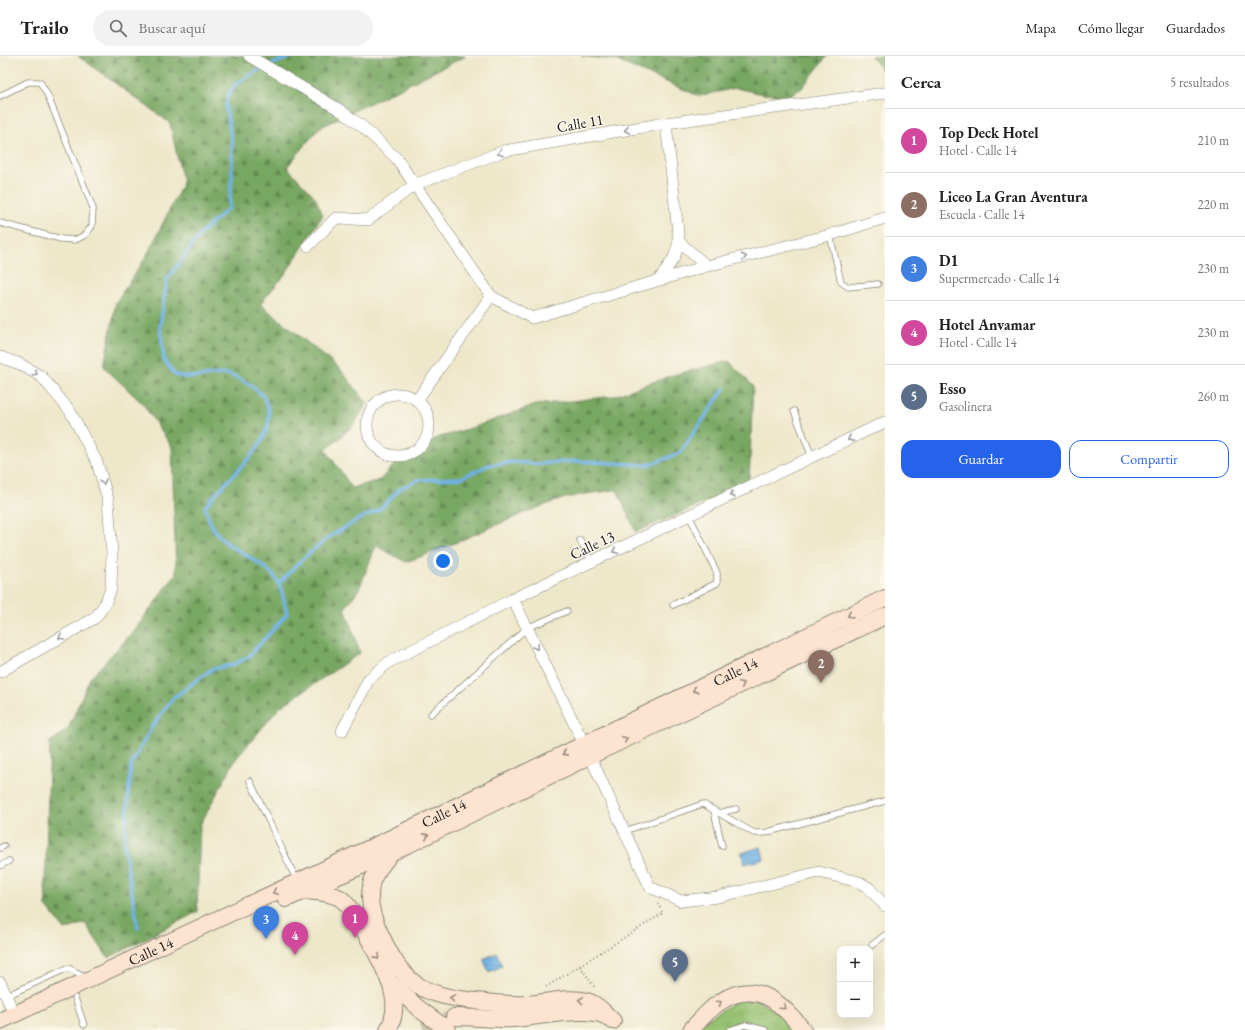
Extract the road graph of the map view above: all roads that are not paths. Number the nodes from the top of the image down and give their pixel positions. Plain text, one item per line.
1 (249, 56) edge
2 (885, 93) edge
3 (0, 96) edge
4 (666, 123) junction
5 (414, 185) junction
6 (885, 218) edge
7 (0, 223) edge
8 (830, 235) junction
9 (679, 242) junction
10 (308, 246) dead end
11 (706, 266) junction
12 (659, 280) junction
13 (878, 284) dead end
14 (491, 296) junction
15 (0, 357) edge
16 (417, 400) junction
17 (794, 411) dead end
18 (885, 422) edge
19 (812, 457) junction
20 (689, 516) junction
21 (580, 540) dead end
22 (592, 562) junction
23 (885, 598) edge
24 (513, 599) junction
25 (673, 605) dead end
26 (567, 612) dead end
27 (885, 616) edge
28 (527, 628) junction
29 (0, 672) edge
30 (431, 714) dead end
31 (342, 731) dead end
32 (587, 750) junction
33 (250, 781) dead end
34 (885, 801) edge
35 (736, 809) dead end
36 (717, 812) junction
37 (625, 831) junction
38 (722, 846) dead end
39 (391, 853) junction
40 (9, 861) dead end
41 (337, 863) junction
42 (0, 866) edge
43 (353, 869) junction
44 (370, 885) junction
45 (300, 886) junction
46 (885, 906) edge
47 (885, 935) edge
48 (872, 945) dead end
49 (90, 979) junction
50 (389, 980) junction
51 (0, 982) edge
52 (6, 996) junction
53 (74, 998) junction
54 (7, 1018) edge
55 (451, 1024) edge
56 (84, 1025) dead end
57 (616, 1026) edge
58 (6, 1030) edge
59 (388, 1030) edge
60 (691, 1030) edge
61 (730, 1030) edge
62 (765, 1030) edge
63 (803, 1030) edge

1 - 5 street
2 - 4 street, Calle 11
3 - 7 lane
4 -> 5 street, Calle 11
4 - 9 street
5 - 10 street, Calle 11
5 - 14 street
6 - 8 street
11 -> 8 street
8 - 13 lane
9 - 11 street
9 - 12 street
11 - 12 street
12 - 14 street
14 - 16 street
15 -> 29 street
16 - 16 street
17 - 19 lane
18 -> 19 street, Calle 13
19 -> 20 street, Calle 13
20 -> 22 street, Calle 13
20 - 25 lane
21 - 22 lane
22 - 24 street, Calle 13
23 -> 32 main road, Calle 14
24 - 28 street
24 - 31 street, Calle 13
26 - 28 lane
32 -> 27 main road, Calle 14
28 - 30 lane
28 -> 32 street
32 - 37 street
39 -> 32 main road, Calle 14
32 -> 41 main road, Calle 14
33 - 45 lane
34 - 36 lane
35 - 36 lane
36 - 37 lane
36 - 38 lane
37 - 46 street
39 - 43 main road, Calle 14
39 - 44 main road
40 - 42 lane
41 - 43 main road
41 - 45 main road, Calle 14
43 - 44 main road
43 - 45 main road, Calle 14
57 -> 44 main road
45 -> 49 main road, Calle 14
45 -> 50 main road
45 - 53 main road, Calle 14
47 - 48 lane
49 - 52 lane
49 - 54 main road, Calle 14
50 - 55 main road
50 - 59 main road
51 - 52 street
52 - 54 street
53 - 56 lane
53 - 58 main road, Calle 14
55 - 57 main road
60 -> 63 main road
61 - 62 lane

